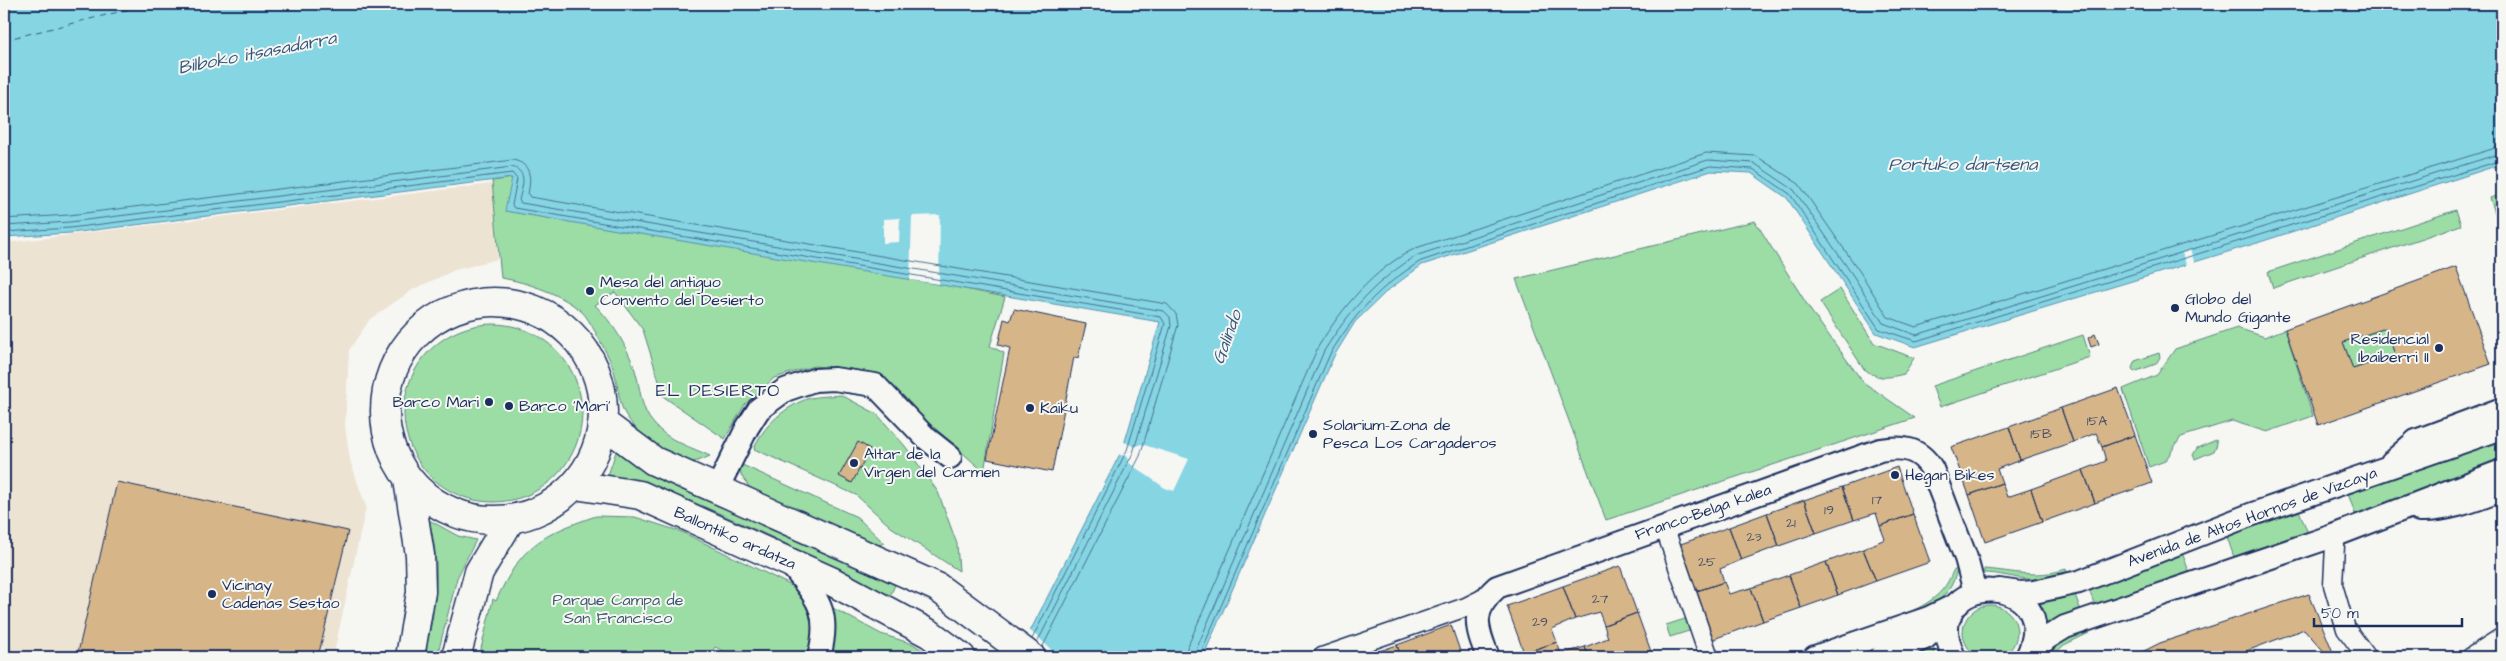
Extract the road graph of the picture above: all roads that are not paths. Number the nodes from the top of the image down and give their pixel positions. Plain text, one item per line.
1 (2502, 409) edge
2 (603, 423) junction
3 (2502, 428) edge
4 (950, 457) dead end
5 (2386, 468) junction
6 (2502, 470) edge
7 (408, 480) junction
8 (575, 485) junction
9 (717, 489) junction
10 (2502, 490) edge
11 (2401, 509) junction
12 (510, 520) junction
13 (1664, 526) junction
14 (2335, 544) dead end
15 (789, 562) junction
16 (1999, 590) junction
17 (1484, 598) junction
18 (1961, 604) junction
19 (2502, 637) edge
20 (410, 657) edge
21 (456, 657) edge
22 (819, 657) edge
23 (961, 657) edge
24 (1031, 657) edge
25 (1322, 657) edge
26 (1488, 657) edge
27 (1709, 657) edge
28 (1815, 657) edge
29 (1881, 657) edge
30 (1954, 657) edge
31 (2027, 657) edge
32 (2367, 657) edge
33 (2471, 657) edge

1 - 5 street
2 - 7 main road
2 - 8 main road
2 - 9 main road
3 - 5 street, Avenida de Altos Hornos de Vizcaya
4 - 9 street
5 - 16 street, Avenida de Altos Hornos de Vizcaya
6 - 11 street
7 - 12 main road
7 - 20 main road
8 - 12 main road
8 - 15 main road, Ballontiko ardatza
9 - 24 main road
10 - 11 street
11 - 31 street
12 - 21 main road
13 - 17 street, Franco-Belga kalea
13 - 18 street, Franco-Belga kalea
13 - 27 street
14 - 32 street
15 - 22 street
15 - 23 main road, Ballontiko ardatza
16 - 18 street, Avenida de Altos Hornos de Vizcaya
16 - 31 street
17 - 25 street, Franco-Belga kalea
17 - 26 street
18 - 28 street
18 - 29 street
18 - 30 street
19 - 33 street

